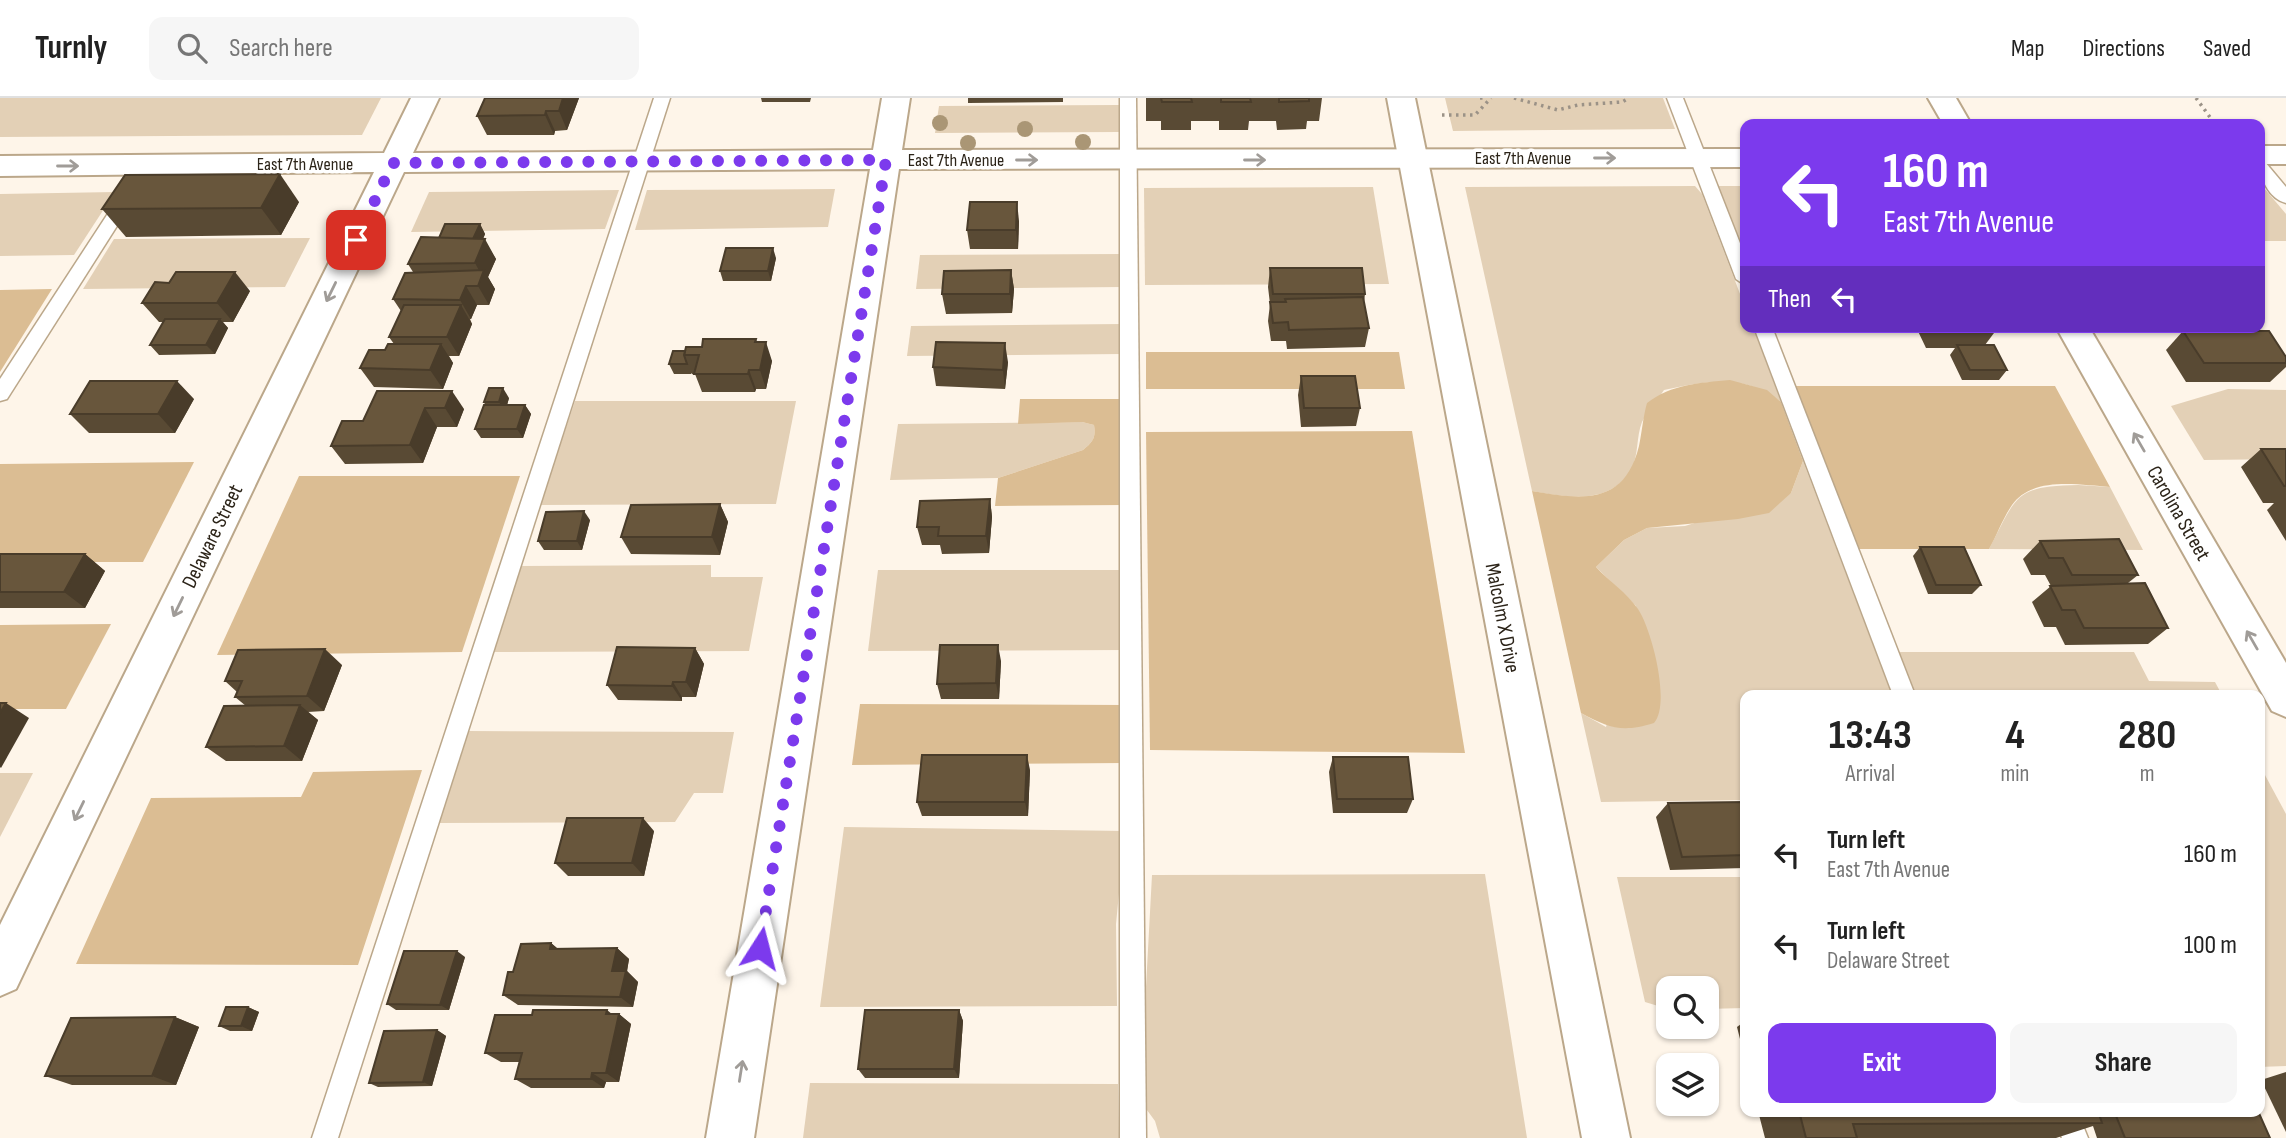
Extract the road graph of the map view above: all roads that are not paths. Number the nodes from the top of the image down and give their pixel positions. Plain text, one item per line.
1 (425, 98) edge
2 (662, 98) edge
3 (896, 98) edge
4 (1128, 98) edge
5 (1401, 98) edge
6 (1675, 98) edge
7 (1942, 98) edge
8 (1953, 119) edge
9 (2265, 155) edge
10 (2286, 155) edge
11 (1698, 158) junction
12 (1740, 158) edge
13 (1413, 159) junction
14 (642, 160) junction
15 (886, 160) junction
16 (1131, 160) junction
17 (393, 163) junction
18 (148, 165) junction
19 (0, 166) edge
20 (2265, 173) edge
21 (2286, 198) edge
22 (1740, 266) edge
23 (1765, 333) edge
24 (2075, 333) edge
25 (0, 394) edge
26 (1902, 690) edge
27 (2286, 699) edge
28 (0, 973) edge
29 (2066, 1117) edge
30 (325, 1138) edge
31 (730, 1138) edge
32 (1133, 1138) edge
33 (1606, 1138) edge
34 (2075, 1138) edge

1 - 17 street, Delaware Street
2 - 14 lane
3 - 15 street
4 - 16 lane
5 - 13 street, Malcolm X Drive
6 - 11 lane
7 - 8 street
9 - 10 street
11 - 12 street, East 7th Avenue
13 -> 11 street, East 7th Avenue
11 - 22 lane
16 -> 13 street, East 7th Avenue
13 - 33 street, Malcolm X Drive
14 - 15 street, East 7th Avenue
14 - 17 street, East 7th Avenue
14 - 30 lane
15 -> 16 street, East 7th Avenue
31 -> 15 street
16 - 32 lane
17 - 18 street, East 7th Avenue
17 -> 28 street, Delaware Street
19 -> 18 street, East 7th Avenue
18 - 25 lane
20 - 21 lane
23 - 26 lane
27 -> 24 street, Carolina Street
29 - 34 lane

